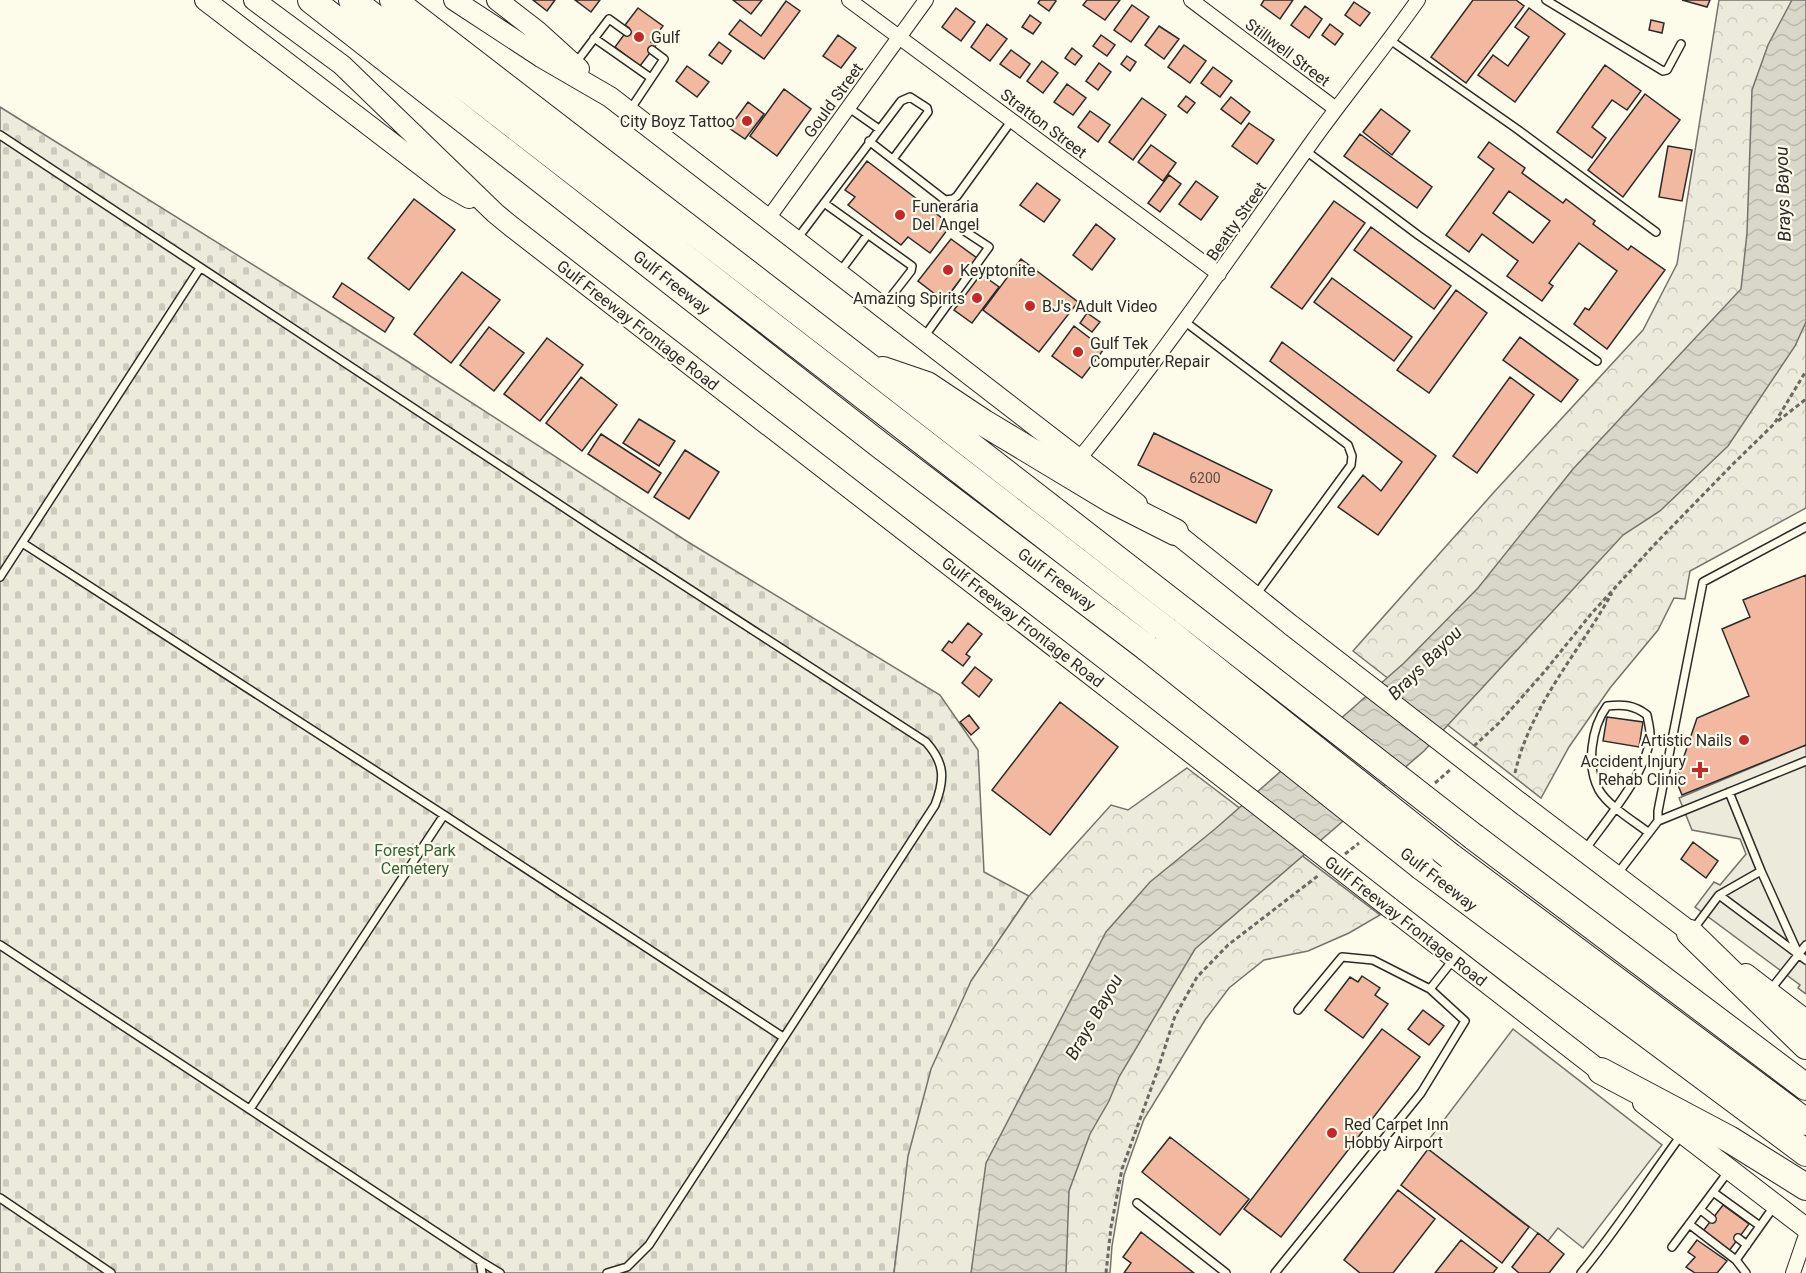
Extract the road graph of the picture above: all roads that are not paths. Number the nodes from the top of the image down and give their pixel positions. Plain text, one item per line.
1 (205, 0) edge
2 (254, 0) edge
3 (311, 0) edge
4 (352, 0) edge
5 (393, 0) edge
6 (454, 0) edge
7 (497, 0) edge
8 (849, 0) edge
9 (926, 0) edge
10 (1191, 0) edge
11 (1418, 0) edge
12 (1546, 0) edge
13 (627, 32) dead end
14 (899, 37) junction
15 (594, 38) junction
16 (1390, 40) junction
17 (1681, 44) dead end
18 (436, 50) junction
19 (652, 50) dead end
20 (574, 65) junction
21 (651, 78) junction
22 (610, 97) junction
23 (849, 108) junction
24 (1336, 109) junction
25 (628, 112) junction
26 (1012, 120) junction
27 (879, 129) junction
28 (0, 135) edge
29 (869, 141) junction
30 (1305, 151) junction
31 (893, 159) junction
32 (824, 203) junction
33 (495, 213) junction
34 (767, 220) junction
35 (960, 228) dead end
36 (1656, 232) dead end
37 (868, 234) junction
38 (795, 242) junction
39 (200, 268) junction
40 (838, 274) junction
41 (1219, 274) junction
42 (882, 309) junction
43 (1184, 321) junction
44 (923, 339) junction
45 (1597, 361) dead end
46 (867, 365) junction
47 (1079, 459) junction
48 (1806, 527) edge
49 (1175, 532) junction
50 (24, 543) junction
51 (0, 578) edge
52 (1255, 596) junction
53 (1806, 761) edge
54 (1729, 792) junction
55 (1616, 808) junction
56 (444, 815) junction
57 (1658, 821) junction
58 (1649, 833) junction
59 (1585, 851) junction
60 (1761, 871) junction
61 (1617, 875) junction
62 (1719, 895) junction
63 (1690, 933) junction
64 (0, 945) edge
65 (1806, 945) edge
66 (4, 953) edge
67 (1799, 954) junction
68 (1454, 958) junction
69 (1806, 960) edge
70 (1430, 990) junction
71 (1769, 992) junction
72 (1298, 1010) dead end
73 (1806, 1020) edge
74 (783, 1037) junction
75 (1806, 1046) edge
76 (1601, 1071) junction
77 (1806, 1087) edge
78 (250, 1109) junction
79 (1806, 1122) edge
80 (1682, 1134) junction
81 (1806, 1153) edge
82 (1730, 1170) junction
83 (1806, 1187) edge
84 (1713, 1192) junction
85 (0, 1198) edge
86 (1137, 1203) dead end
87 (1775, 1204) junction
88 (1701, 1210) junction
89 (1712, 1219) dead end
90 (1689, 1224) junction
91 (1760, 1226) junction
92 (1806, 1227) edge
93 (1806, 1235) edge
94 (1738, 1238) dead end
95 (1747, 1245) junction
96 (1672, 1247) dead end
97 (1736, 1260) junction
98 (480, 1261) junction
99 (111, 1273) edge
100 (482, 1273) edge
101 (500, 1273) edge
102 (607, 1273) edge
103 (1226, 1273) edge
104 (1275, 1273) edge
105 (1581, 1273) edge
106 (1746, 1273) edge
107 (1793, 1273) edge

1 - 33 main road
2 - 33 main road, Gulf Freeway Frontage Road
3 - 81 highway, Gulf Freeway, bridge
4 - 18 highway, Gulf Freeway
5 - 18 highway, Gulf Freeway
6 - 22 main road
7 - 20 main road
8 - 14 street, Stratton Street
9 - 14 street, Gould Street
10 - 24 street, Stillwell Street
11 - 16 street, Beatty Street
12 - 17 lane
13 - 15 lane
14 - 23 street, Gould Street
14 - 26 street, Stratton Street
15 - 20 lane
15 - 21 lane
16 - 24 street, Beatty Street
16 - 36 lane
18 - 46 highway, Gulf Freeway
18 - 79 highway, Gulf Freeway, bridge
19 - 21 lane
20 - 22 main road
21 - 25 lane
22 - 25 main road
23 - 27 lane
23 - 34 street, Gould Street
24 - 30 street, Beatty Street
25 - 34 main road
26 - 31 lane
26 - 41 street, Stratton Street
27 - 29 lane
27 - 31 lane
28 - 39 lane
29 - 31 lane
29 - 32 lane
30 - 41 street, Beatty Street
30 - 45 lane
32 - 37 lane
32 - 38 lane
33 - 68 main road, Gulf Freeway Frontage Road, bridge
34 - 38 main road
35 - 44 lane
37 - 40 lane
37 - 42 lane
38 - 40 main road
39 - 50 lane
39 - 74 lane
40 - 42 main road
41 - 43 street, Beatty Street
42 - 44 main road
43 - 47 street, Beatty Street
43 - 52 lane
44 - 47 main road
46 - 49 highway
46 - 77 highway, Gulf Freeway, bridge
47 - 49 main road
48 - 57 lane
49 - 52 main road
50 - 51 lane
50 - 56 lane
52 - 59 main road, bridge
53 - 54 lane
54 - 57 lane
54 - 60 lane
55 - 55 lane
55 - 58 lane
55 - 59 lane
56 - 74 lane
56 - 78 lane
57 - 58 lane
58 - 61 lane
59 - 61 main road
60 - 62 lane
60 - 67 lane
61 - 63 main road
62 - 63 lane
62 - 67 lane
63 - 71 main road
63 - 75 highway
64 - 66 lane
65 - 67 lane
66 - 78 lane
67 - 69 lane
67 - 71 lane
68 - 70 lane
68 - 76 main road, Gulf Freeway Frontage Road
70 - 72 lane
70 - 104 lane
71 - 73 main road
74 - 102 lane
76 - 80 main road, Gulf Freeway Frontage Road
76 - 83 highway
78 - 98 lane
80 - 82 main road, Gulf Freeway Frontage Road
80 - 105 lane
82 - 84 lane
82 - 87 main road, Gulf Freeway Frontage Road
84 - 88 lane
84 - 91 lane
85 - 99 lane
86 - 103 lane
87 - 91 lane
87 - 92 main road, Gulf Freeway Frontage Road
88 - 89 lane
88 - 90 lane
90 - 96 lane
90 - 97 lane
91 - 95 lane
93 - 107 street
94 - 95 lane
95 - 97 lane
97 - 106 lane
98 - 100 lane
98 - 101 lane

